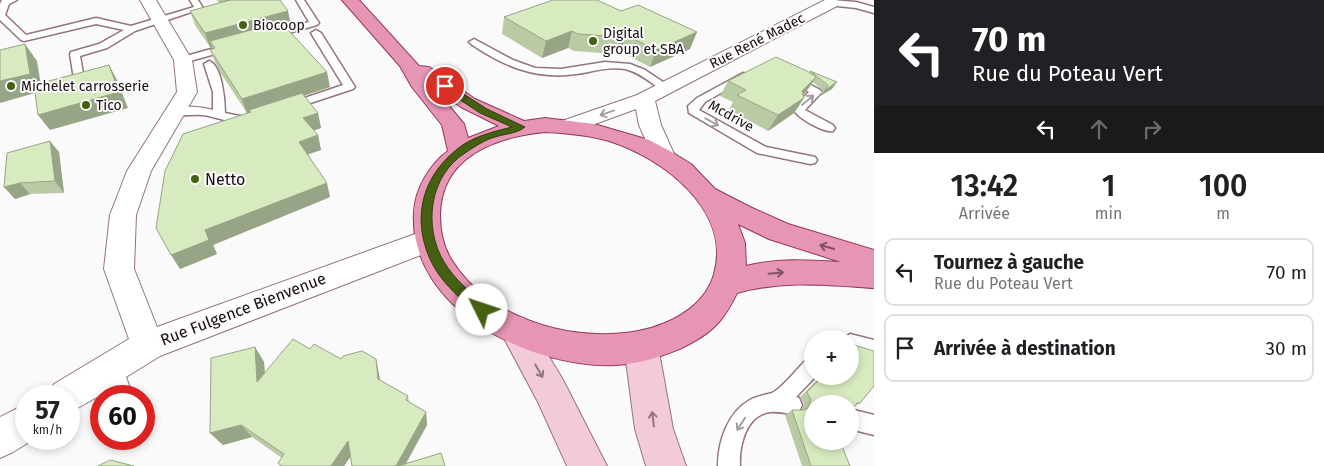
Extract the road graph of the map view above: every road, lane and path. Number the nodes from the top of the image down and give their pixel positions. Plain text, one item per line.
1 (13, 0) edge
2 (194, 0) edge
3 (300, 0) edge
4 (350, 0) edge
5 (831, 3) joint
6 (874, 10) edge
7 (0, 15) edge
8 (157, 15) edge
9 (193, 20) edge
10 (132, 29) junction
11 (316, 33) dead end
12 (258, 39) edge
13 (474, 42) dead end
14 (239, 44) edge
15 (183, 60) junction
16 (210, 64) dead end
17 (408, 64) junction
18 (753, 70) edge
19 (782, 73) edge
20 (79, 79) edge
21 (666, 88) junction
22 (644, 99) junction
23 (175, 112) junction
24 (219, 115) junction
25 (570, 126) junction
26 (520, 127) junction
27 (829, 128) dead end
28 (460, 152) junction
29 (663, 156) junction
30 (810, 160) dead end
31 (708, 196) junction
32 (429, 240) junction
33 (874, 261) edge
34 (874, 276) edge
35 (728, 283) junction
36 (515, 329) junction
37 (859, 344) edge
38 (148, 345) junction
39 (641, 346) junction
40 (874, 348) edge
41 (804, 378) edge
42 (111, 384) edge
43 (80, 392) edge
44 (859, 421) edge
45 (874, 425) edge
46 (15, 429) edge
47 (0, 439) edge
48 (587, 466) edge
49 (666, 466) edge
50 (729, 466) edge

1 - 7 lane
2 - 8 lane
3 - 12 lane
4 - 17 main road
5 - 6 lane, Rue René Madec
5 - 21 street, Rue René Madec
7 - 10 lane
8 - 9 lane
8 - 10 lane
8 - 15 street
10 - 20 lane
11 - 24 lane
13 - 21 lane
14 - 15 lane
15 - 23 street
16 - 24 lane
17 - 26 main road
17 - 28 main road
18 -> 30 lane, Mcdrive
27 -> 19 lane
21 - 22 street, Rue René Madec
22 -> 25 street, Rue René Madec
22 - 29 street
23 - 24 lane
23 - 38 street
25 - 26 main road
25 - 29 main road
26 - 28 main road
28 - 32 main road
29 - 31 main road
33 -> 31 main road
31 - 35 main road
32 - 36 main road
32 - 38 street, Rue Fulgence Bienvenue
35 -> 34 main road
35 - 39 main road
36 - 39 main road
36 -> 48 main road
37 - 40 lane
38 - 42 street, Rue Fulgence Bienvenue
49 -> 39 main road
41 -> 50 lane
42 - 43 street, Rue Fulgence Bienvenue
44 - 45 lane
46 - 47 street

